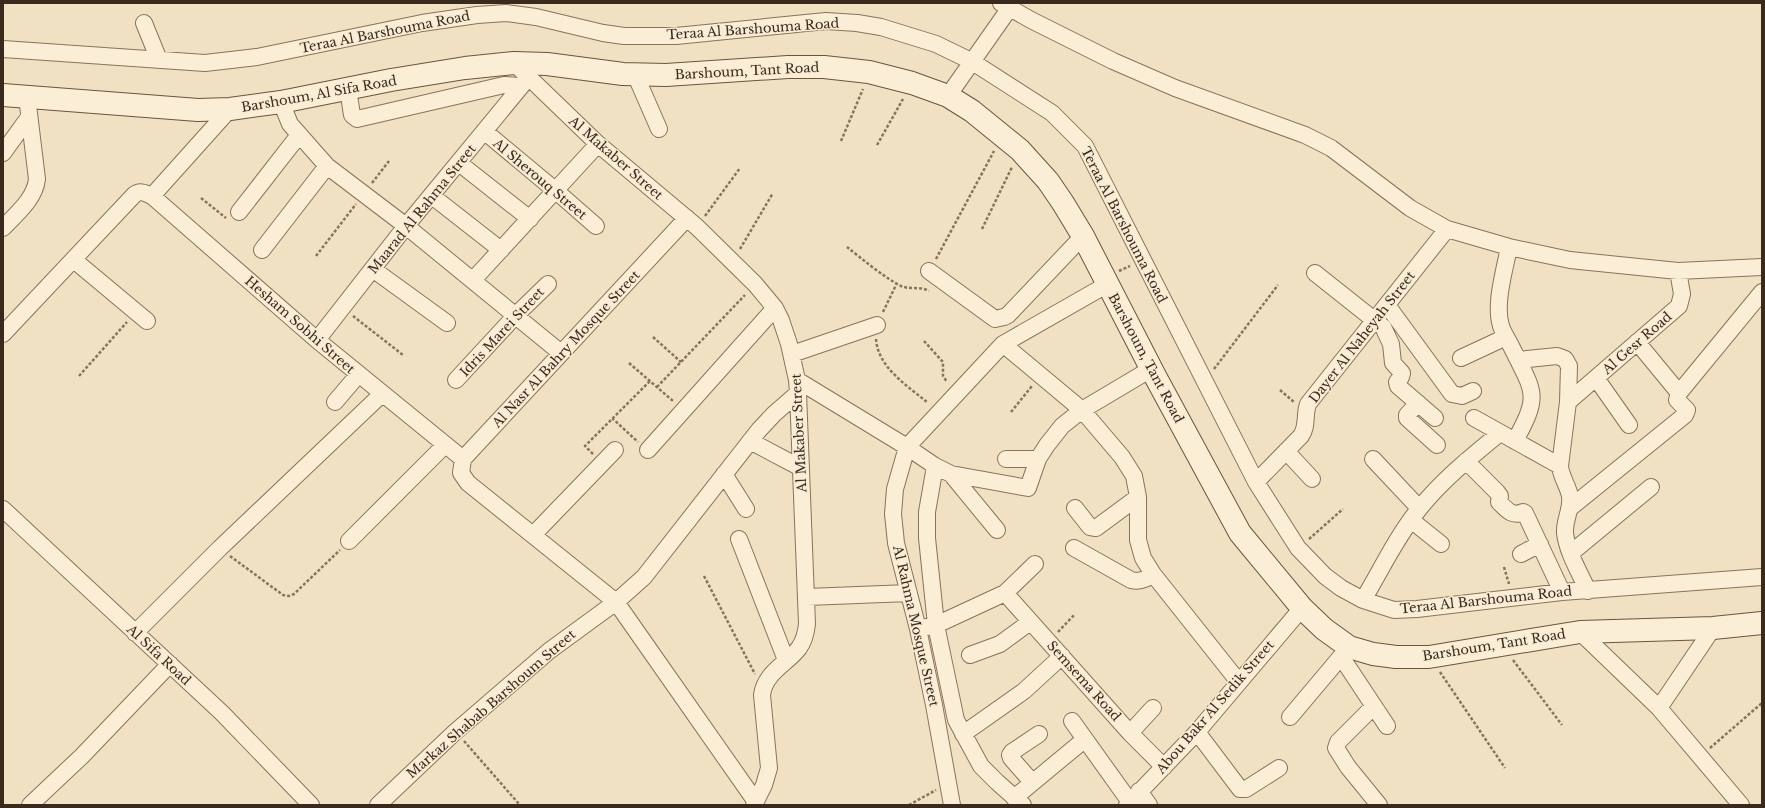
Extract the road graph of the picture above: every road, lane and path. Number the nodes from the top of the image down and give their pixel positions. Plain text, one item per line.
1 (1005, 6) edge
2 (144, 23) dead end
3 (3, 49) edge
4 (159, 60) junction
5 (971, 61) junction
6 (870, 72) junction
7 (635, 74) junction
8 (521, 76) junction
9 (912, 83) junction
10 (348, 89) junction
11 (3, 95) edge
12 (948, 96) junction
13 (281, 102) junction
14 (28, 107) junction
15 (230, 109) junction
16 (659, 129) dead end
17 (484, 132) junction
18 (299, 135) junction
19 (1002, 135) junction
20 (841, 141) dead end
21 (598, 144) junction
22 (877, 146) dead end
23 (1020, 150) junction
24 (3, 153) edge
25 (389, 161) dead end
26 (458, 163) junction
27 (327, 166) junction
28 (740, 168) dead end
29 (556, 191) junction
30 (774, 193) dead end
31 (145, 194) junction
32 (363, 194) junction
33 (432, 196) junction
34 (201, 198) dead end
35 (239, 212) joint
36 (530, 219) junction
37 (692, 223) junction
38 (406, 226) junction
39 (596, 226) dead end
40 (3, 228) edge
41 (982, 229) dead end
42 (1447, 229) junction
43 (1083, 236) junction
44 (847, 247) dead end
45 (1509, 247) junction
46 (262, 250) dead end
47 (501, 250) junction
48 (316, 256) dead end
49 (74, 260) junction
50 (1142, 260) junction
51 (733, 261) junction
52 (1762, 267) edge
53 (374, 270) junction
54 (929, 271) junction
55 (1678, 271) junction
56 (1315, 273) dead end
57 (473, 280) junction
58 (1106, 281) junction
59 (897, 283) junction
60 (548, 284) dead end
61 (755, 284) junction
62 (1278, 285) dead end
63 (920, 289) junction
64 (1762, 292) edge
65 (935, 295) dead end
66 (1387, 305) junction
67 (343, 308) junction
68 (775, 308) junction
69 (516, 315) junction
70 (141, 317) joint
71 (1374, 321) junction
72 (447, 323) dead end
73 (877, 325) junction
74 (3, 334) edge
75 (1506, 336) junction
76 (653, 337) dead end
77 (317, 340) junction
78 (924, 341) dead end
79 (1638, 342) junction
80 (1003, 344) junction
81 (561, 353) junction
82 (792, 354) junction
83 (403, 356) dead end
84 (1461, 358) dead end
85 (1518, 360) junction
86 (681, 362) junction
87 (629, 363) dead end
88 (1151, 369) junction
89 (358, 375) junction
90 (1041, 375) junction
91 (79, 376) dead end
92 (1596, 378) junction
93 (456, 380) dead end
94 (650, 381) junction
95 (1204, 382) junction
96 (798, 386) junction
97 (657, 387) junction
98 (1473, 391) dead end
99 (958, 392) junction
100 (1679, 393) junction
101 (382, 394) junction
102 (335, 402) dead end
103 (1568, 402) junction
104 (1418, 403) junction
105 (1082, 410) junction
106 (683, 411) junction
107 (940, 412) junction
108 (1011, 412) dead end
109 (612, 418) junction
110 (1435, 418) dead end
111 (1474, 418) dead end
112 (1629, 425) dead end
113 (1500, 433) junction
114 (750, 441) junction
115 (1515, 442) junction
116 (444, 445) junction
117 (1437, 445) dead end
118 (907, 447) junction
119 (615, 450) dead end
120 (648, 450) joint
121 (1286, 451) junction
122 (463, 459) junction
123 (1006, 459) dead end
124 (1038, 459) junction
125 (1373, 459) dead end
126 (1466, 461) junction
127 (601, 464) junction
128 (935, 466) junction
129 (1560, 466) junction
130 (801, 468) junction
131 (724, 474) junction
132 (951, 474) junction
133 (1312, 479) dead end
134 (1256, 482) junction
135 (1651, 487) dead end
136 (1138, 497) junction
137 (1075, 508) dead end
138 (1570, 508) junction
139 (3, 509) edge
140 (746, 509) dead end
141 (1343, 509) dead end
142 (1415, 514) junction
143 (997, 530) dead end
144 (533, 535) junction
145 (739, 539) dead end
146 (349, 541) joint
147 (1441, 544) dead end
148 (1540, 544) junction
149 (220, 548) junction
150 (1074, 548) dead end
151 (1298, 548) junction
152 (1571, 553) junction
153 (1521, 554) dead end
154 (1035, 564) dead end
155 (1153, 574) junction
156 (704, 576) dead end
157 (1762, 577) edge
158 (1588, 591) junction
159 (1562, 592) junction
160 (909, 593) junction
161 (1005, 593) junction
162 (807, 597) junction
163 (1363, 600) junction
164 (616, 602) junction
165 (1302, 608) junction
166 (1075, 614) dead end
167 (1030, 622) junction
168 (1762, 623) edge
169 (936, 625) junction
170 (1713, 628) junction
171 (918, 629) junction
172 (1580, 632) junction
173 (135, 633) junction
174 (1049, 641) junction
175 (1502, 645) junction
176 (1345, 652) junction
177 (970, 655) dead end
178 (1062, 656) junction
179 (1429, 657) junction
180 (786, 660) junction
181 (170, 664) junction
182 (1238, 681) junction
183 (762, 689) junction
184 (1762, 703) edge
185 (1374, 706) junction
186 (1153, 708) dead end
187 (1659, 708) junction
188 (1290, 717) dead end
189 (1072, 721) dead end
190 (1562, 725) dead end
191 (1387, 726) dead end
192 (456, 732) junction
193 (1197, 732) junction
194 (1130, 733) junction
195 (963, 734) junction
196 (1039, 734) dead end
197 (1084, 740) junction
198 (1701, 757) junction
199 (1164, 767) junction
200 (1279, 768) dead end
201 (1505, 768) dead end
202 (1032, 782) junction
203 (947, 784) junction
204 (1132, 799) edge
205 (1018, 801) edge
206 (755, 803) edge
207 (519, 804) edge
208 (30, 805) edge
209 (311, 805) edge
210 (378, 805) edge
211 (909, 805) edge
212 (952, 805) edge
213 (1149, 805) edge
214 (1379, 805) edge
215 (1741, 805) edge

1 - 5 street
1 - 42 street
2 - 4 street
3 - 4 street, Teraa Al Barshouma Road
4 - 5 street, Teraa Al Barshouma Road
5 - 12 street
5 - 50 street, Teraa Al Barshouma Road
6 - 7 main road, Barshoum, Tant Road
6 - 9 main road, Barshoum, Tant Road
6 - 20 path
7 - 8 main road, Barshoum, Tant Road
7 - 16 street
8 - 10 main road, Barshoum, Al Sifa Road
8 - 10 street
8 - 17 street, Maarad Al Rahma Street
8 - 21 street, Al Makaber Street
9 - 12 main road, Barshoum, Tant Road
9 - 22 path
10 - 13 main road, Barshoum, Al Sifa Road
11 - 14 main road, Barshoum, Al Sifa Road
12 - 19 main road, Barshoum, Tant Road
13 - 15 main road, Barshoum, Al Sifa Road
13 - 18 street
14 - 15 main road, Barshoum, Al Sifa Road
14 - 24 street
14 - 40 street
15 - 31 street
17 - 26 street, Maarad Al Rahma Street
17 - 29 street, Al Sherouq Street
18 - 27 street
18 - 35 street
19 - 23 main road, Barshoum, Tant Road
19 - 54 path
21 - 29 street
21 - 37 street, Al Makaber Street
23 - 41 path
23 - 43 main road, Barshoum, Tant Road
25 - 32 path
26 - 33 street, Maarad Al Rahma Street
26 - 36 street
27 - 32 street
27 - 46 street
28 - 37 path
29 - 36 street
29 - 39 street, Al Sherouq Street
30 - 51 path
31 - 49 street
31 - 77 street, Hesham Sobhi Street
32 - 38 street
32 - 48 path
33 - 38 street, Maarad Al Rahma Street
33 - 47 street
34 - 35 path
36 - 47 street
37 - 51 street, Al Makaber Street
37 - 81 street, Al Nasr Al Bahry Mosque Street
38 - 53 street, Maarad Al Rahma Street
38 - 57 street
42 - 45 street
42 - 66 street, Dayer Al Naheyah Street
43 - 54 street
43 - 58 main road, Barshoum, Tant Road
44 - 59 path
45 - 55 street
45 - 75 street
47 - 57 street
49 - 70 street
49 - 74 street
50 - 58 path
50 - 95 street, Teraa Al Barshouma Road
51 - 61 street, Al Makaber Street
52 - 55 street
53 - 67 street, Maarad Al Rahma Street
53 - 72 street
54 - 63 path
55 - 79 street, Al Gesr Road
56 - 71 street
57 - 69 street
58 - 80 street
58 - 88 main road, Barshoum, Tant Road
59 - 63 path
59 - 73 path
60 - 69 street, Idris Marei Street
61 - 68 street, Al Makaber Street
61 - 86 path
62 - 95 path
63 - 65 path
64 - 100 street
66 - 71 street, Dayer Al Naheyah Street
66 - 98 street
67 - 77 street, Maarad Al Rahma Street
67 - 83 path
68 - 82 street, Al Makaber Street
68 - 106 street
69 - 81 street
69 - 93 street, Idris Marei Street
70 - 91 path
71 - 104 street
71 - 121 street, Dayer Al Naheyah Street
73 - 82 street
73 - 107 path
75 - 84 street
75 - 85 street
76 - 86 path
77 - 89 street, Hesham Sobhi Street
78 - 99 path
79 - 92 street, Al Gesr Road
79 - 100 street
80 - 90 street
80 - 99 street
81 - 122 street, Al Nasr Al Bahry Mosque Street
82 - 96 street, Al Makaber Street
85 - 103 street
85 - 115 street
86 - 97 path
87 - 94 path
88 - 105 street
88 - 165 main road, Barshoum, Tant Road
89 - 101 street, Hesham Sobhi Street
89 - 102 street
90 - 105 street
90 - 108 path
92 - 103 street, Al Gesr Road
92 - 112 street
94 - 97 path
94 - 109 path
95 - 134 street, Teraa Al Barshouma Road
96 - 114 street, Markaz Shabab Barshoum Street
96 - 118 street
96 - 130 street, Al Makaber Street
97 - 106 path
99 - 107 street
100 - 138 street
101 - 116 street, Hesham Sobhi Street
101 - 149 street
103 - 129 street
104 - 110 street
104 - 117 street
105 - 124 street
105 - 136 street
106 - 120 street
107 - 118 street
109 - 120 path
109 - 127 path
111 - 113 street
113 - 115 street
113 - 126 street
114 - 130 street
114 - 131 street, Markaz Shabab Barshoum Street
115 - 129 street
116 - 122 street, Hesham Sobhi Street
116 - 146 street
118 - 128 street
118 - 160 street, Al Rahma Mosque Street
119 - 127 street
121 - 133 street
121 - 134 street, Dayer Al Naheyah Street
122 - 144 street
123 - 124 street
124 - 132 street
125 - 142 street
126 - 142 street
126 - 148 street
127 - 144 street
128 - 132 street
128 - 169 street
129 - 138 street
130 - 162 street, Al Makaber Street
131 - 140 street
131 - 164 street, Markaz Shabab Barshoum Street
132 - 143 street
134 - 151 street, Teraa Al Barshouma Road
135 - 152 street
136 - 137 street
136 - 155 street
138 - 152 street
139 - 173 street, Al Sifa Road
141 - 151 path
142 - 147 street
142 - 163 street
144 - 164 street
145 - 180 street
146 - 149 path
148 - 153 street
148 - 159 street
149 - 173 street
150 - 155 street
151 - 163 street, Teraa Al Barshouma Road
152 - 158 street
154 - 161 street
155 - 182 street
156 - 183 path
157 - 158 street, Teraa Al Barshouma Road
158 - 159 street, Teraa Al Barshouma Road
159 - 163 street, Teraa Al Barshouma Road
160 - 162 street
160 - 171 street, Al Rahma Mosque Street
161 - 167 street, Semsema Road
161 - 169 street
162 - 180 street, Al Makaber Street
164 - 192 street, Markaz Shabab Barshoum Street
164 - 206 street
165 - 176 main road, Barshoum, Tant Road
165 - 182 street, Abou Bakr Al Sedik Street
166 - 174 path
167 - 174 street, Semsema Road
167 - 177 street
168 - 170 main road, Barshoum, Tant Road
169 - 171 street
169 - 195 street
170 - 172 main road, Barshoum, Tant Road
170 - 187 street
171 - 203 street, Al Rahma Mosque Street
172 - 175 main road, Barshoum, Tant Road
172 - 187 street
173 - 181 street, Al Sifa Road
174 - 178 street, Semsema Road
175 - 179 main road, Barshoum, Tant Road
175 - 190 path
176 - 179 main road, Barshoum, Tant Road
176 - 185 street
176 - 188 street
178 - 194 street, Semsema Road
178 - 195 street
179 - 201 path
180 - 183 street, Al Makaber Street
181 - 208 street
181 - 209 street, Al Sifa Road
182 - 193 street, Abou Bakr Al Sedik Street
183 - 206 street
184 - 198 path
185 - 191 street
185 - 214 street
186 - 194 street
187 - 198 street
189 - 197 street
192 - 207 path
192 - 210 street, Markaz Shabab Barshoum Street
193 - 199 street, Abou Bakr Al Sedik Street
193 - 200 street
194 - 199 street, Semsema Road
195 - 205 street
196 - 202 street
197 - 202 street
197 - 204 street
198 - 215 street
199 - 204 street, Abou Bakr Al Sedik Street
202 - 205 street
203 - 211 path
203 - 212 street, Al Rahma Mosque Street
204 - 213 street

